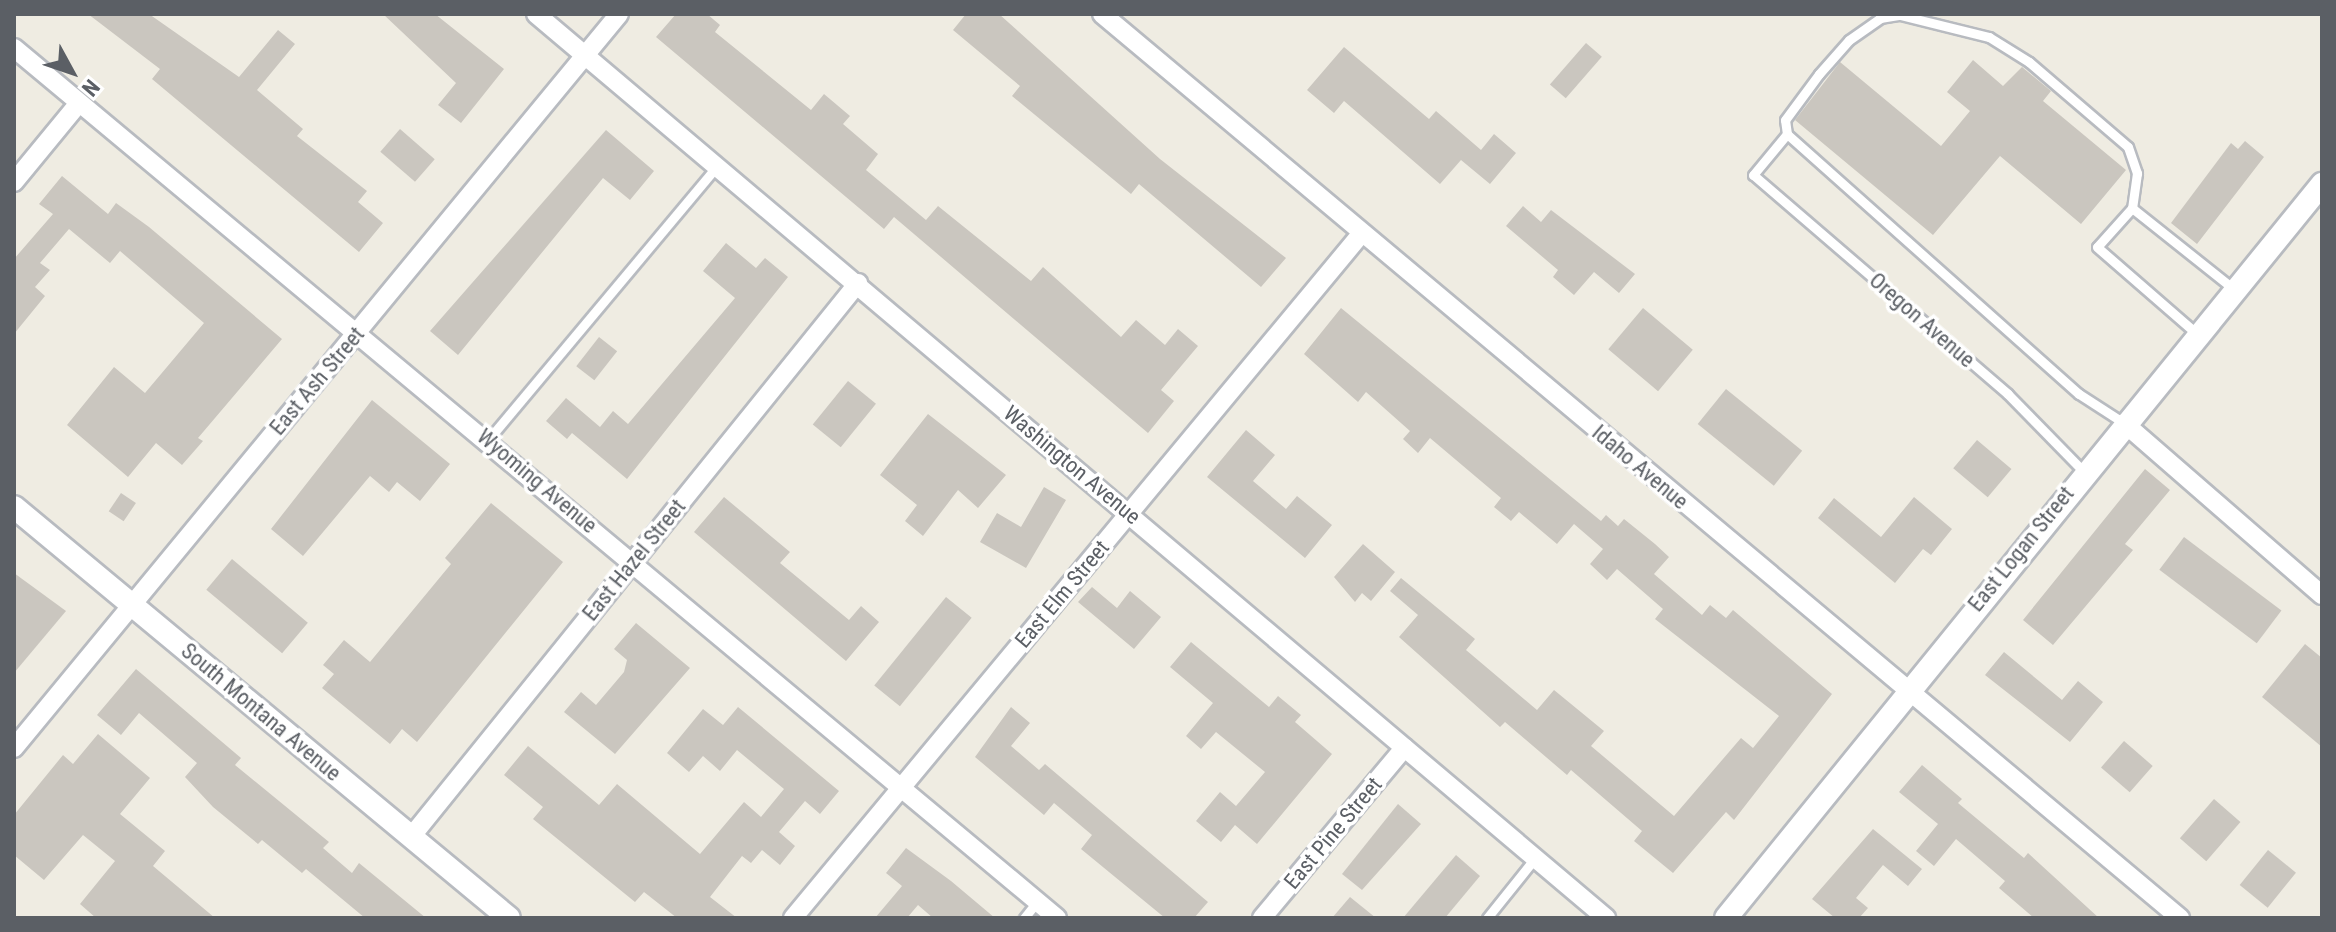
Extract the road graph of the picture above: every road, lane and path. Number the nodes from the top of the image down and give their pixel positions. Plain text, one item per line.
1 (536, 14) edge
2 (619, 14) edge
3 (1102, 14) edge
4 (14, 48) edge
5 (585, 56) junction
6 (79, 103) junction
7 (1787, 134) junction
8 (717, 166) junction
9 (14, 182) edge
10 (2322, 184) edge
11 (2132, 208) junction
12 (1362, 233) junction
13 (858, 283) junction
14 (2234, 289) junction
15 (358, 331) junction
16 (2197, 334) junction
17 (2124, 423) junction
18 (488, 440) junction
19 (2084, 472) junction
20 (14, 507) edge
21 (1129, 514) junction
22 (634, 561) junction
23 (2322, 595) edge
24 (132, 605) junction
25 (1906, 689) junction
26 (14, 748) edge
27 (1404, 748) junction
28 (901, 787) junction
29 (411, 837) junction
30 (1535, 858) junction
31 (1037, 902) junction
32 (509, 918) edge
33 (793, 918) edge
34 (1024, 918) edge
35 (1057, 918) edge
36 (1262, 918) edge
37 (1487, 918) edge
38 (1606, 918) edge
39 (1726, 918) edge
40 (2180, 918) edge

1 - 5 street, Washington Avenue
2 - 5 street, East Ash Street
3 - 12 street, Idaho Avenue
4 - 6 street, Wyoming Avenue
5 - 8 street, Washington Avenue
5 - 15 street, East Ash Street
6 - 9 street
6 - 15 street, Wyoming Avenue
7 - 11 lane
7 - 17 lane
7 - 19 lane, Oregon Avenue
8 - 13 street, Washington Avenue
8 - 18 lane
10 - 14 street, East Logan Street
11 - 14 lane
11 - 16 lane
12 - 21 street, East Elm Street
12 - 25 street, Idaho Avenue
13 - 21 street, Washington Avenue
13 - 22 street, East Hazel Street
14 - 16 street, East Logan Street
15 - 18 street, Wyoming Avenue
15 - 24 street, East Ash Street
16 - 17 street, East Logan Street
17 - 19 street, East Logan Street
17 - 23 street
18 - 22 street, Wyoming Avenue
19 - 25 street, East Logan Street
20 - 24 street, South Montana Avenue
21 - 27 street, Washington Avenue
21 - 28 street, East Elm Street
22 - 28 street, Wyoming Avenue
22 - 29 street, East Hazel Street
24 - 26 street, East Ash Street
24 - 29 street, South Montana Avenue
25 - 39 street, East Logan Street
25 - 40 street, Idaho Avenue
27 - 30 street, Washington Avenue
27 - 36 street, East Pine Street
28 - 31 street, Wyoming Avenue
28 - 33 street, East Elm Street
29 - 32 street, South Montana Avenue
30 - 37 lane
30 - 38 street, Washington Avenue
31 - 34 lane
31 - 35 street, Wyoming Avenue

